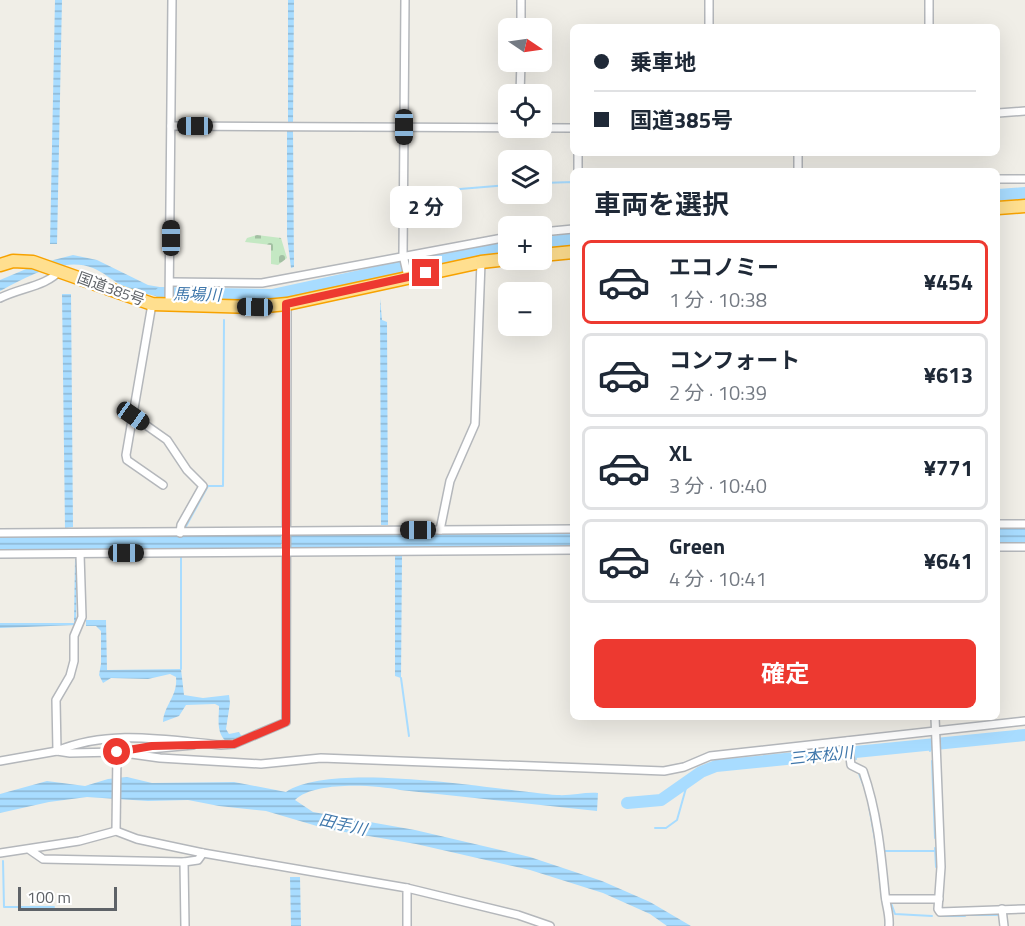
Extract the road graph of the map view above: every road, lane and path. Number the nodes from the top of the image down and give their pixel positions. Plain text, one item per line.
1 (172, 0) edge
2 (405, 0) edge
3 (521, 0) edge
4 (709, 0) edge
5 (929, 0) edge
6 (521, 18) edge
7 (709, 24) edge
8 (929, 24) edge
9 (1025, 111) edge
10 (1000, 113) edge
11 (171, 126) junction
12 (404, 127) junction
13 (498, 128) edge
14 (552, 128) edge
15 (570, 128) edge
16 (1000, 179) edge
17 (1025, 179) edge
18 (1025, 206) edge
19 (1000, 208) edge
20 (570, 229) edge
21 (552, 231) edge
22 (498, 239) edge
23 (570, 252) edge
24 (552, 254) edge
25 (404, 256) junction
26 (498, 260) edge
27 (481, 262) junction
28 (0, 265) edge
29 (60, 270) junction
30 (408, 275) junction
31 (170, 284) junction
32 (0, 298) edge
33 (152, 304) junction
34 (169, 304) junction
35 (286, 304) junction
36 (133, 416) junction
37 (163, 485) dead end
38 (1025, 524) edge
39 (1000, 525) edge
40 (570, 529) edge
41 (440, 530) junction
42 (0, 533) edge
43 (180, 533) junction
44 (286, 542) junction
45 (1000, 547) edge
46 (1025, 547) edge
47 (570, 550) edge
48 (0, 554) edge
49 (80, 554) junction
50 (935, 720) edge
51 (1025, 721) edge
52 (936, 732) junction
53 (848, 741) junction
54 (198, 743) junction
55 (57, 750) junction
56 (117, 755) junction
57 (0, 761) edge
58 (116, 831) junction
59 (30, 850) junction
60 (0, 853) edge
61 (203, 853) junction
62 (184, 862) junction
63 (407, 888) junction
64 (885, 899) junction
65 (939, 899) junction
66 (1002, 909) junction
67 (1025, 909) edge
68 (185, 926) edge
69 (408, 926) edge
70 (550, 926) edge
71 (889, 926) edge
72 (1004, 926) edge

1 - 11 street
2 - 12 street
3 - 6 street
4 - 7 street
5 - 8 street
9 - 10 street
11 - 12 street
11 - 31 street
12 - 13 street
12 - 25 street
14 - 15 street
16 - 17 street
18 - 19 highway
20 - 21 street
22 - 25 street
23 - 24 highway
25 - 30 street
25 - 31 street
26 - 27 highway, 国道385号
27 - 30 highway, 国道385号
27 - 41 street
28 - 29 highway, 国道385号
29 - 32 street
29 - 33 highway, 国道385号
30 - 35 highway, 国道385号
31 - 34 street
33 - 34 highway, 国道385号
33 - 36 street
34 - 35 highway, 国道385号
35 - 44 street
36 - 37 street
36 - 43 street
38 - 39 street
40 - 41 street
41 - 44 street
42 - 43 street
43 - 44 street
44 - 47 street
44 - 49 street
44 - 54 street
45 - 46 street
48 - 49 street
49 - 55 street
50 - 52 street
51 - 52 street
52 - 53 street
52 - 65 street
53 - 56 street
53 - 64 street
54 - 55 street
54 - 56 street
55 - 56 street
55 - 57 street
56 - 58 street
58 - 59 street
58 - 61 street
59 - 60 street
59 - 62 street
61 - 62 street
61 - 63 street
62 - 68 street
63 - 69 street
63 - 70 street
64 - 65 street
64 - 71 street
65 - 66 street
66 - 67 street
66 - 72 street

